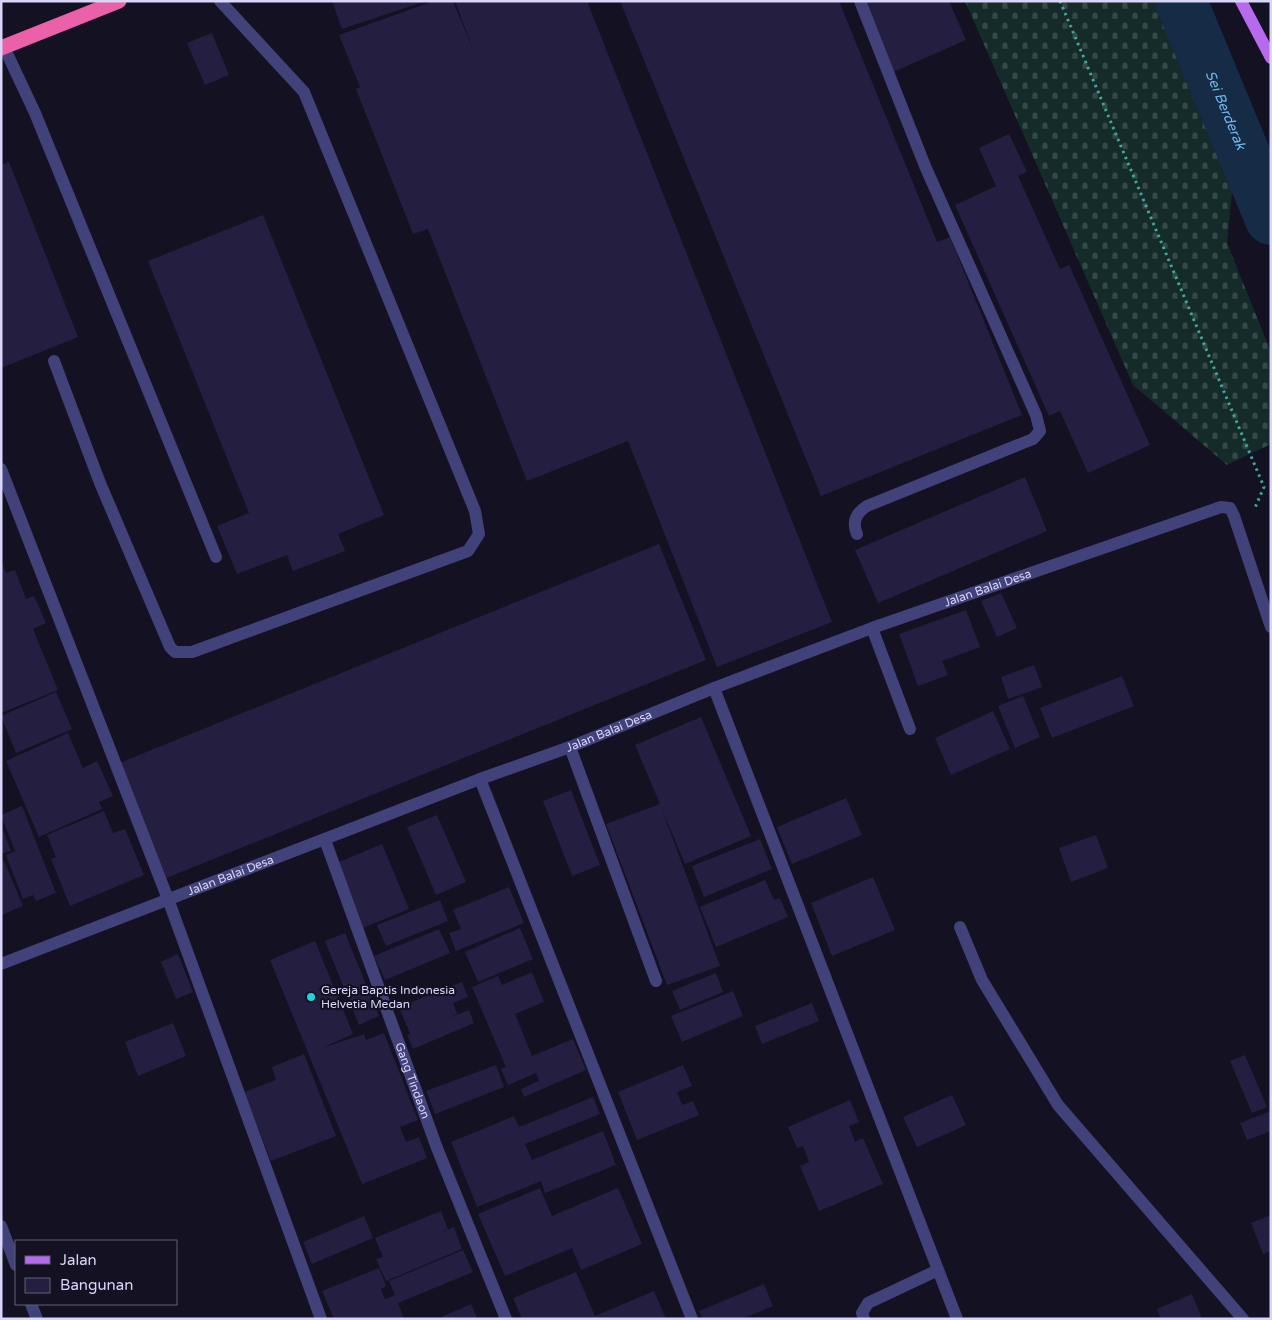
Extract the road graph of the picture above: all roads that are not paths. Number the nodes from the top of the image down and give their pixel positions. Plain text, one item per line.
1 (120, 1) edge
2 (220, 1) edge
3 (860, 1) edge
4 (1241, 1) edge
5 (3, 48) edge
6 (1271, 58) edge
7 (54, 361) dead end
8 (1, 469) edge
9 (857, 534) dead end
10 (216, 557) dead end
11 (1271, 627) edge
12 (872, 628) junction
13 (714, 688) junction
14 (910, 729) dead end
15 (570, 747) junction
16 (480, 779) junction
17 (325, 840) junction
18 (168, 899) junction
19 (960, 927) dead end
20 (1, 964) edge
21 (656, 980) dead end
22 (1, 1226) edge
23 (15, 1261) edge
24 (938, 1270) junction
25 (31, 1305) edge
26 (37, 1319) edge
27 (321, 1319) edge
28 (506, 1319) edge
29 (692, 1319) edge
30 (864, 1319) edge
31 (957, 1319) edge
32 (1243, 1319) edge

1 - 5 highway
2 - 7 street
3 - 9 street
4 - 6 main road
5 - 10 street
8 - 18 street
11 - 12 street, Jalan Balai Desa
12 - 13 street, Jalan Balai Desa
12 - 14 street
13 - 15 street, Jalan Balai Desa
13 - 24 street
15 - 16 street, Jalan Balai Desa
15 - 21 street
16 - 17 street, Jalan Balai Desa
16 - 29 street
17 - 18 street, Jalan Balai Desa
17 - 28 street, Gang Tindaon
18 - 20 street, Jalan Balai Desa
18 - 27 street
19 - 32 street
22 - 23 street
24 - 30 street
24 - 31 street
25 - 26 street

